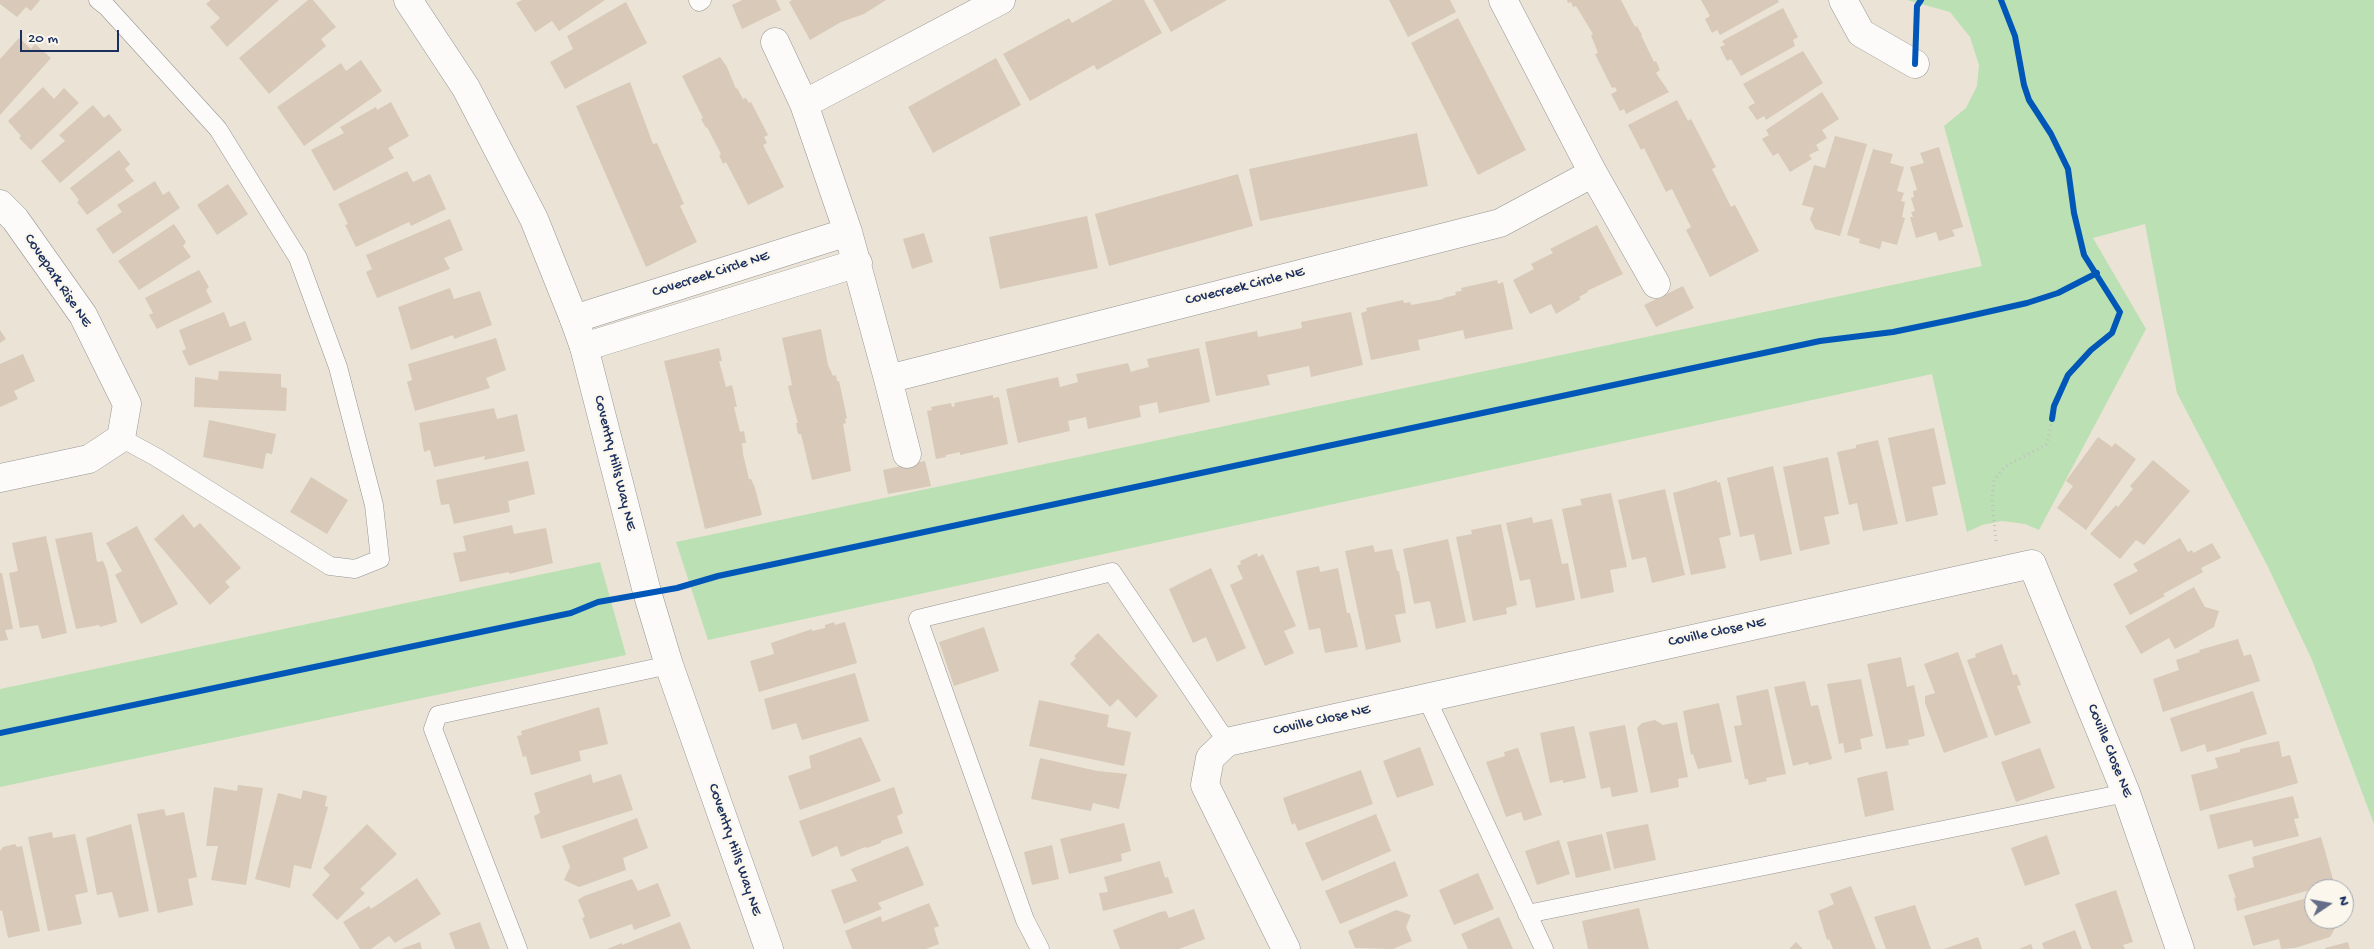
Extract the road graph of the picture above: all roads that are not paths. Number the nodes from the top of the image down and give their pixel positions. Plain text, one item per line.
1 (98, 0) edge
2 (408, 0) edge
3 (698, 0) edge
4 (702, 0) edge
5 (1002, 0) edge
6 (1503, 0) edge
7 (1842, 0) edge
8 (775, 42) dead end
9 (1915, 64) dead end
10 (804, 104) junction
11 (1593, 173) junction
12 (0, 204) edge
13 (848, 232) junction
14 (858, 264) junction
15 (1656, 284) dead end
16 (574, 319) junction
17 (584, 347) junction
18 (888, 379) junction
19 (121, 438) junction
20 (907, 454) dead end
21 (0, 478) edge
22 (669, 665) junction
23 (1426, 697) junction
24 (1227, 742) junction
25 (2126, 793) junction
26 (1527, 914) junction
27 (518, 949) edge
28 (769, 949) edge
29 (1040, 949) edge
30 (1286, 949) edge
31 (1544, 949) edge
32 (2180, 949) edge

1 - 19 lane
2 - 16 street, Coventry Hills Way NE
3 - 4 lane
5 - 10 street
6 - 11 street
7 - 9 street
8 - 10 street
10 - 13 street
11 - 15 street
11 - 18 street, Covecreek Circle NE
12 - 19 street, Covepark Rise NE
13 - 14 street
13 - 16 street, Covecreek Circle NE
14 - 17 street, Covecreek Circle NE
14 - 18 street
16 - 17 street, Coventry Hills Way NE
17 - 22 street, Coventry Hills Way NE
18 - 20 street
19 - 21 street
22 - 27 lane
22 - 28 street, Coventry Hills Way NE
23 - 24 street, Coville Close NE
23 - 25 street, Coville Close NE
23 - 26 lane
24 - 29 lane
24 - 30 street
25 - 26 lane
25 - 32 street, Coville Close NE
26 - 31 lane

